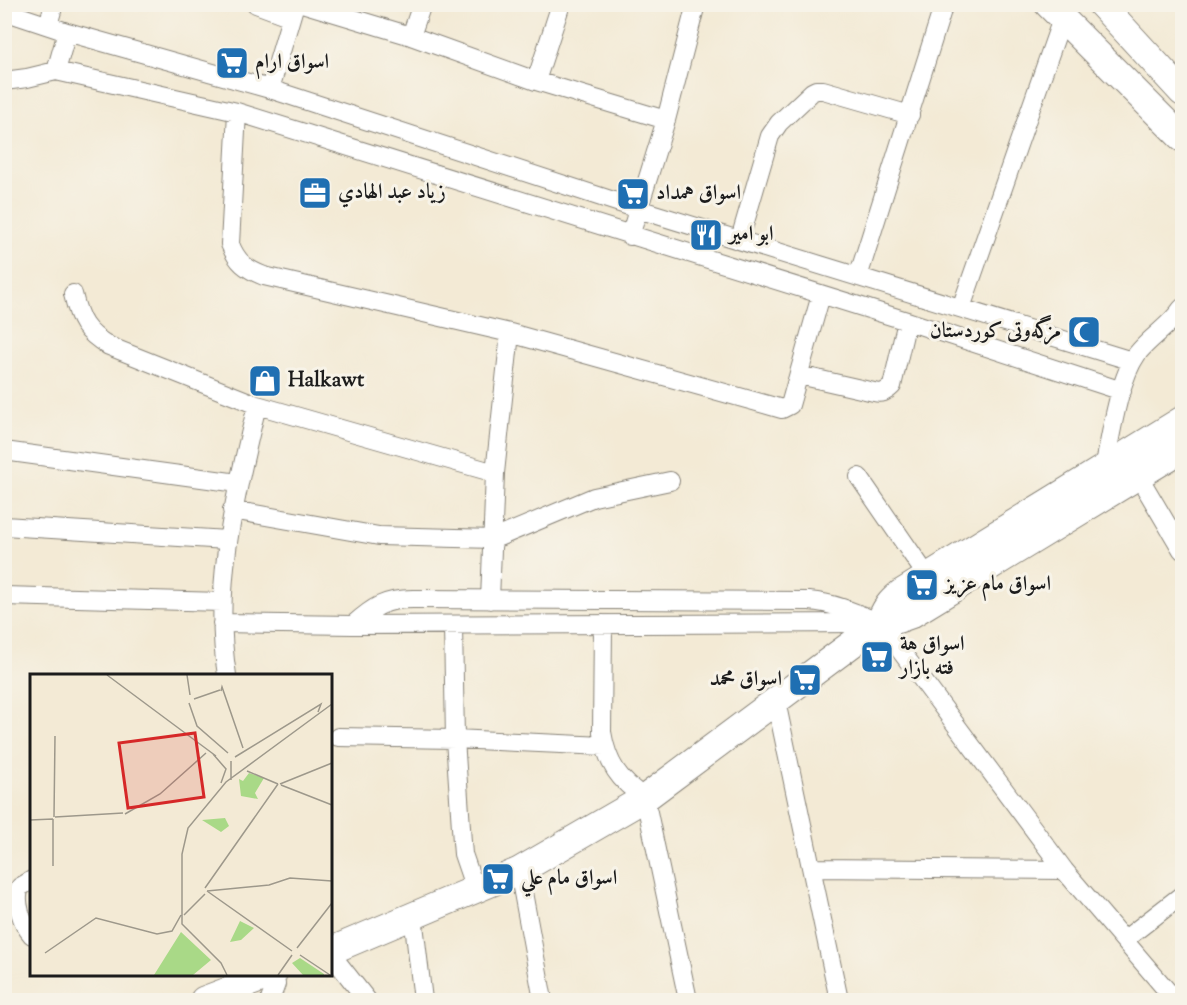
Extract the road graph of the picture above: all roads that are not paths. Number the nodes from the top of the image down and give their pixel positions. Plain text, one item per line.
1 (54, 4) edge
2 (256, 4) edge
3 (305, 4) edge
4 (422, 4) edge
5 (561, 4) edge
6 (696, 4) edge
7 (944, 4) edge
8 (1101, 4) edge
9 (4, 11) edge
10 (293, 11) edge
11 (1055, 12) edge
12 (48, 25) junction
13 (67, 32) junction
14 (411, 36) junction
15 (56, 70) junction
16 (4, 81) edge
17 (536, 81) junction
18 (270, 89) junction
19 (1182, 92) edge
20 (237, 112) junction
21 (910, 115) junction
22 (666, 120) junction
23 (1182, 138) edge
24 (638, 209) junction
25 (630, 236) junction
26 (740, 239) junction
27 (858, 278) junction
28 (73, 294) dead end
29 (821, 295) junction
30 (961, 308) junction
31 (1182, 308) edge
32 (907, 321) junction
33 (510, 333) junction
34 (1132, 361) junction
35 (799, 375) junction
36 (1122, 391) junction
37 (257, 405) junction
38 (1182, 420) edge
39 (1182, 449) edge
40 (4, 451) edge
41 (1104, 469) junction
42 (495, 473) junction
43 (859, 477) dead end
44 (1139, 477) junction
45 (670, 481) dead end
46 (238, 483) junction
47 (232, 510) junction
48 (4, 526) edge
49 (494, 539) junction
50 (227, 540) junction
51 (1182, 549) edge
52 (927, 576) junction
53 (4, 596) edge
54 (490, 600) junction
55 (560, 600) junction
56 (222, 602) junction
57 (222, 623) junction
58 (880, 623) junction
59 (560, 624) junction
60 (603, 624) junction
61 (353, 625) junction
62 (453, 625) junction
63 (227, 674) edge
64 (776, 701) junction
65 (338, 737) dead end
66 (455, 739) junction
67 (604, 746) junction
68 (645, 798) junction
69 (812, 868) junction
70 (1064, 870) junction
71 (519, 872) junction
72 (30, 881) edge
73 (475, 889) junction
74 (1182, 895) edge
75 (413, 916) junction
76 (30, 932) edge
77 (1124, 940) junction
78 (332, 951) edge
79 (332, 955) edge
80 (272, 975) edge
81 (274, 975) edge
82 (243, 993) edge
83 (204, 1000) edge
84 (270, 1000) edge
85 (367, 1000) edge
86 (423, 1000) edge
87 (543, 1000) edge
88 (688, 1000) edge
89 (839, 1000) edge
90 (1175, 1000) edge

1 - 12 street
2 - 10 street
3 - 14 street
4 - 14 street
5 - 17 street
6 - 22 street
7 - 21 street
8 - 19 street
9 - 12 street
10 - 18 street
11 - 23 street
11 - 30 street
12 - 13 street
13 - 15 street
13 - 18 street
14 - 17 street
15 - 16 street
15 - 20 street
17 - 22 street
18 - 24 street
20 - 25 street
20 - 33 street
21 - 26 street
21 - 27 street
22 - 24 street
24 - 25 street
24 - 26 street
25 - 29 street
26 - 27 street
27 - 30 street
28 - 37 street
29 - 32 street
29 - 35 street
30 - 34 street
31 - 34 street
32 - 35 street
32 - 36 street
33 - 35 street
33 - 42 street
34 - 36 street
36 - 41 street
37 - 42 street
37 - 46 street
38 - 41 street
39 - 44 street
40 - 46 street
41 - 52 street
42 - 49 street
43 - 52 street
44 - 51 street
44 - 58 street
45 - 49 street
46 - 47 street
47 - 49 street
47 - 50 street
48 - 50 street
49 - 54 street
50 - 56 street
52 - 58 street
53 - 56 street
54 - 55 street
54 - 61 street
55 - 58 street
55 - 59 street
56 - 57 street
57 - 61 street
57 - 63 street
58 - 60 street
58 - 64 street
58 - 70 street
59 - 60 street
59 - 62 street
60 - 67 street
61 - 62 street
62 - 66 street
64 - 68 street
64 - 69 street
65 - 66 street
66 - 67 street
66 - 73 street
67 - 68 street
68 - 71 street
68 - 88 street
69 - 70 street
69 - 89 street
70 - 77 street
71 - 73 street
71 - 87 street
72 - 76 street
73 - 75 street
74 - 77 street
75 - 78 street
75 - 86 street
77 - 90 street
79 - 85 street
80 - 82 street
81 - 84 street
82 - 83 street

